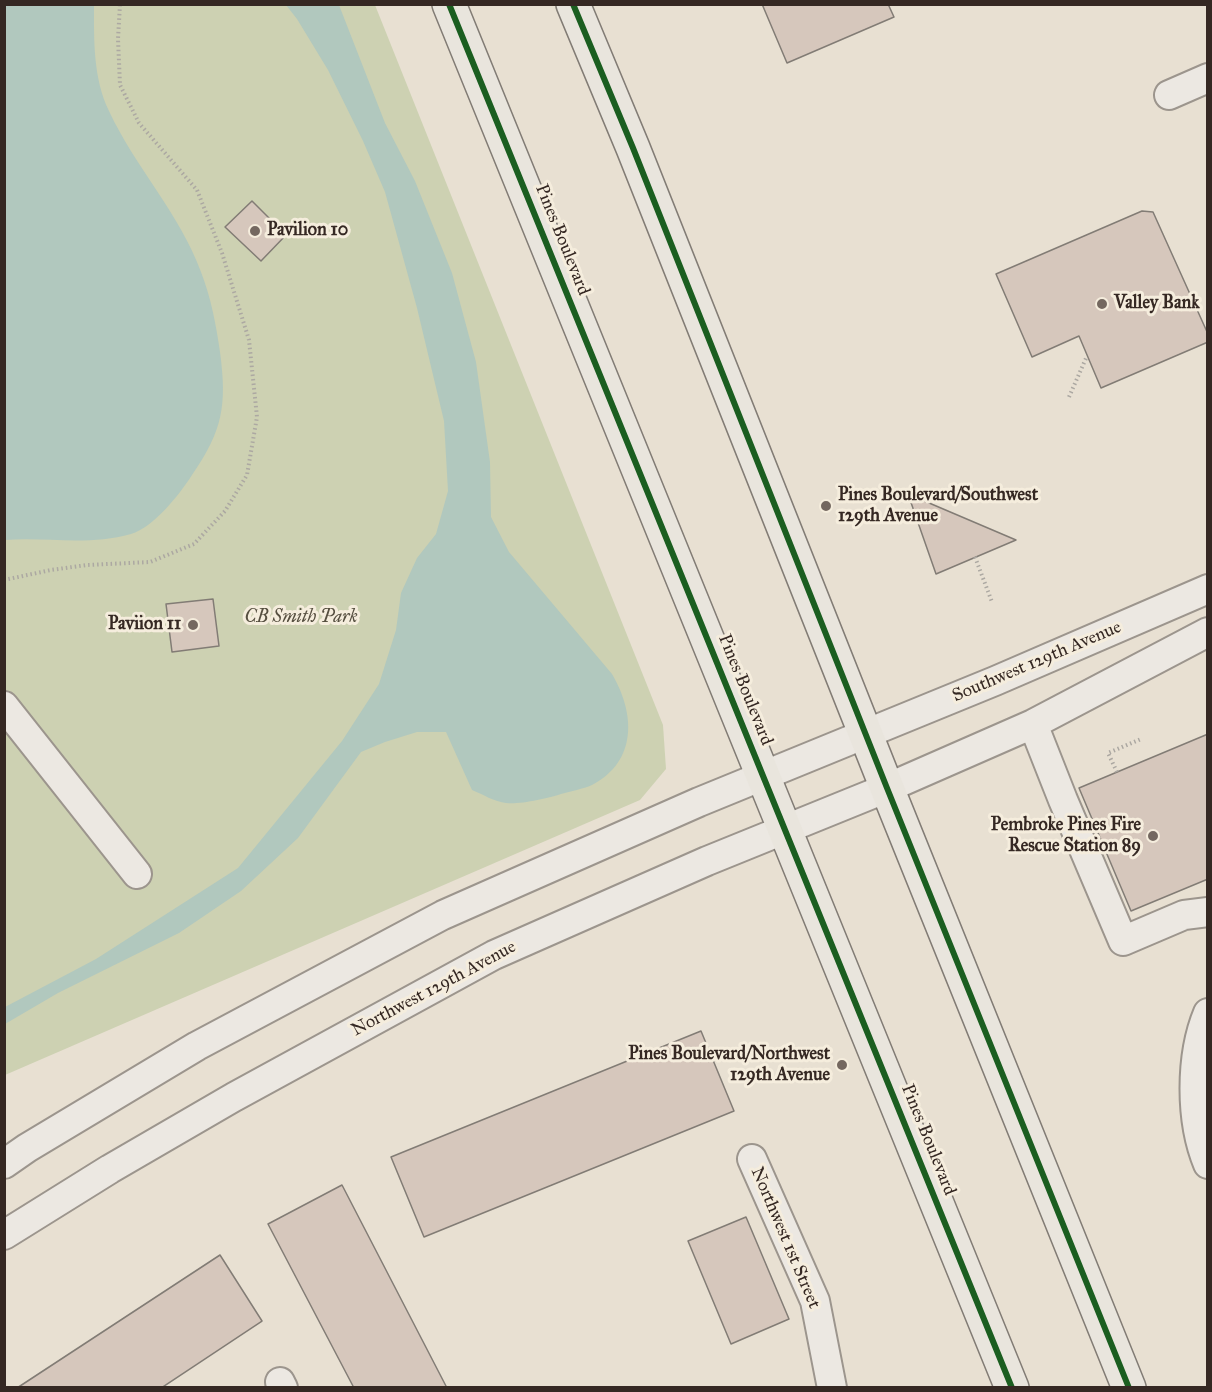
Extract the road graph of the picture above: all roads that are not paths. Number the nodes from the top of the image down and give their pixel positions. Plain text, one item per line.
1 (449, 4) edge
2 (573, 4) edge
3 (1208, 78) edge
4 (1169, 95) dead end
5 (1208, 589) edge
6 (1208, 632) edge
7 (4, 706) edge
8 (1033, 724) junction
9 (865, 733) junction
10 (764, 776) junction
11 (886, 788) junction
12 (786, 830) junction
13 (137, 874) dead end
14 (1208, 912) edge
15 (1205, 1020) edge
16 (752, 1159) dead end
17 (4, 1164) edge
18 (1208, 1164) edge
19 (4, 1235) edge
20 (832, 1388) edge
21 (1012, 1388) edge
22 (1129, 1388) edge

1 - 10 highway, Pines Boulevard
2 - 9 highway
3 - 4 street
5 - 9 street, Southwest 129th Avenue
6 - 8 street
7 - 13 street
8 - 11 street
8 - 14 street
9 - 10 street
9 - 11 highway
10 - 12 highway, Pines Boulevard
10 - 17 street
11 - 12 street, Northwest 129th Avenue
11 - 22 highway
12 - 19 street, Northwest 129th Avenue
12 - 21 highway, Pines Boulevard
15 - 18 street
16 - 20 street, Northwest 1st Street

